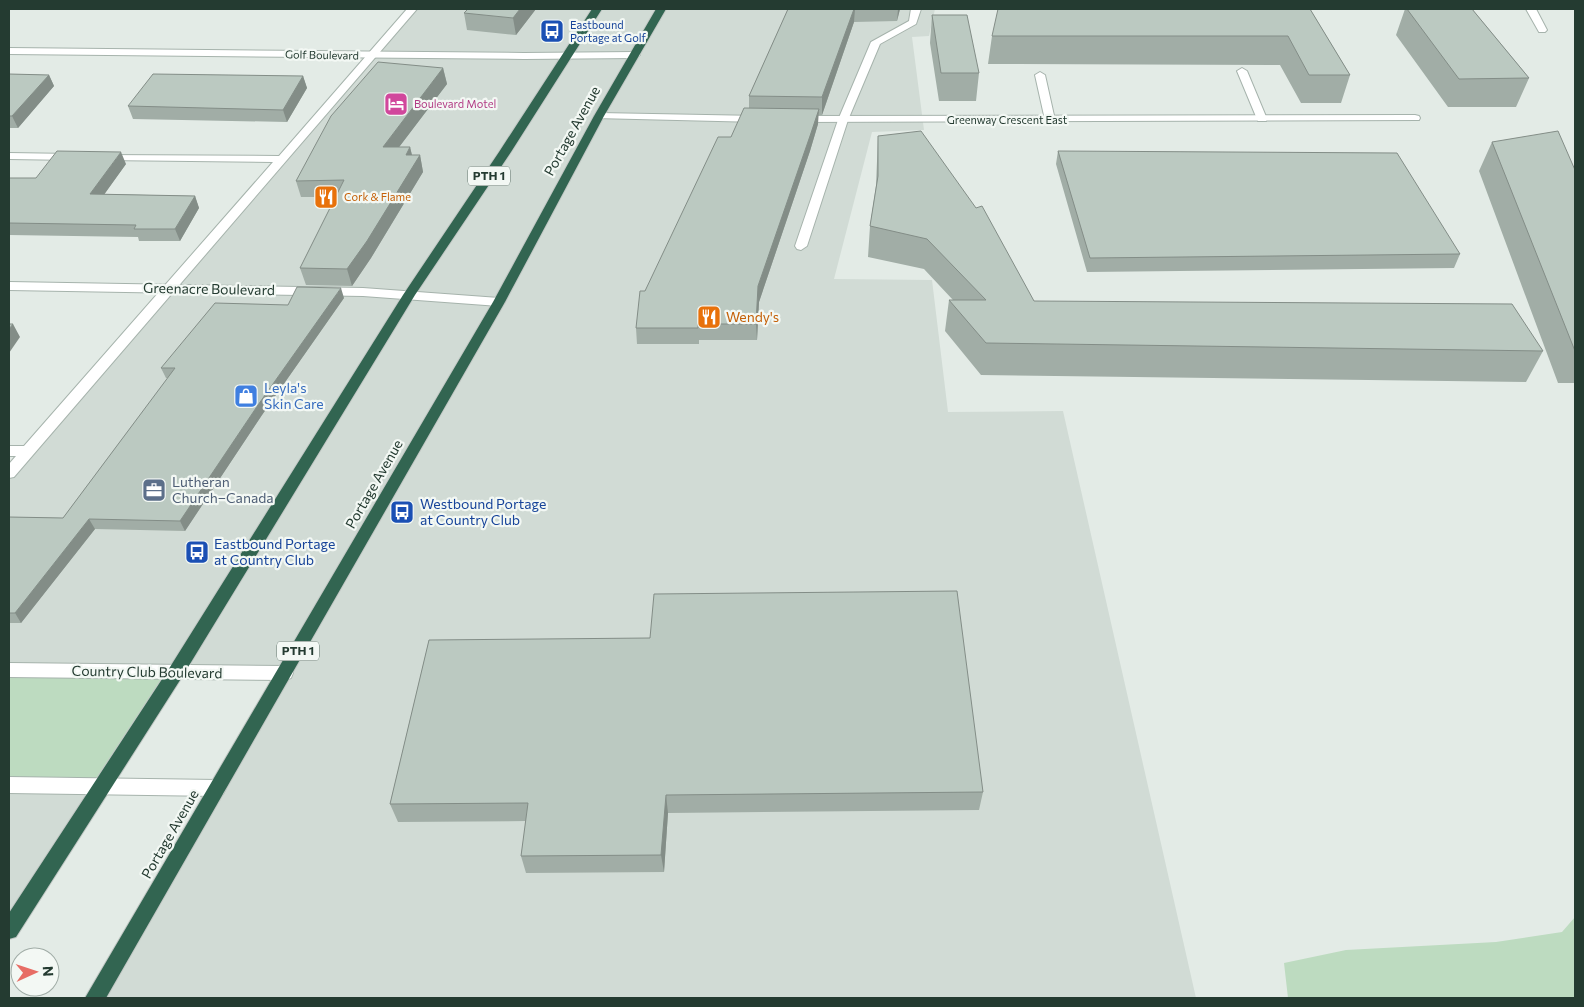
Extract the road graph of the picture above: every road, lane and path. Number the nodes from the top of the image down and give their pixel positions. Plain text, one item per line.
1 (412, 9) edge
2 (597, 9) edge
3 (662, 9) edge
4 (916, 9) edge
5 (1532, 9) edge
6 (1542, 30) dead end
7 (9, 51) edge
8 (373, 55) junction
9 (635, 55) junction
10 (567, 56) junction
11 (1242, 71) edge
12 (1040, 75) edge
13 (599, 116) junction
14 (1415, 118) dead end
15 (1262, 119) junction
16 (843, 120) junction
17 (1050, 120) junction
18 (9, 156) edge
19 (282, 159) junction
20 (801, 246) dead end
21 (9, 286) edge
22 (170, 288) junction
23 (409, 295) junction
24 (499, 302) junction
25 (9, 451) edge
26 (28, 451) junction
27 (9, 473) edge
28 (9, 670) edge
29 (176, 672) junction
30 (285, 674) junction
31 (9, 785) edge
32 (104, 786) junction
33 (217, 788) junction
34 (9, 930) edge
35 (95, 998) edge

1 - 8 street
2 - 10 highway, PTH 1
3 - 9 highway, Portage Avenue / PTH 1
4 - 16 street
5 - 6 street
7 - 8 street, Golf Boulevard
8 - 10 street, Golf Boulevard
8 - 19 street
9 - 10 street, Golf Boulevard
9 - 13 highway, Portage Avenue / PTH 1
10 - 23 highway, PTH 1
11 - 15 street
12 - 17 street
13 - 16 street, Greenway Crescent East
13 - 24 highway, Portage Avenue / PTH 1
14 - 15 street, Greenway Crescent East
15 - 17 street, Greenway Crescent East
16 - 17 street, Greenway Crescent East
16 - 20 street
18 - 19 street
19 - 22 street
21 - 22 street, Greenacre Boulevard
22 - 23 street, Greenacre Boulevard
22 - 26 street
23 - 24 street, Greenacre Boulevard
23 - 29 highway, PTH 1
24 - 30 highway, Portage Avenue / PTH 1
25 - 26 street
26 - 27 street
28 - 29 street, Country Club Boulevard
29 - 30 street, Country Club Boulevard
29 - 32 highway, PTH 1
30 - 33 highway, Portage Avenue / PTH 1
31 - 32 street
32 - 33 street
32 - 34 highway, PTH 1
33 - 35 highway, Portage Avenue / PTH 1

